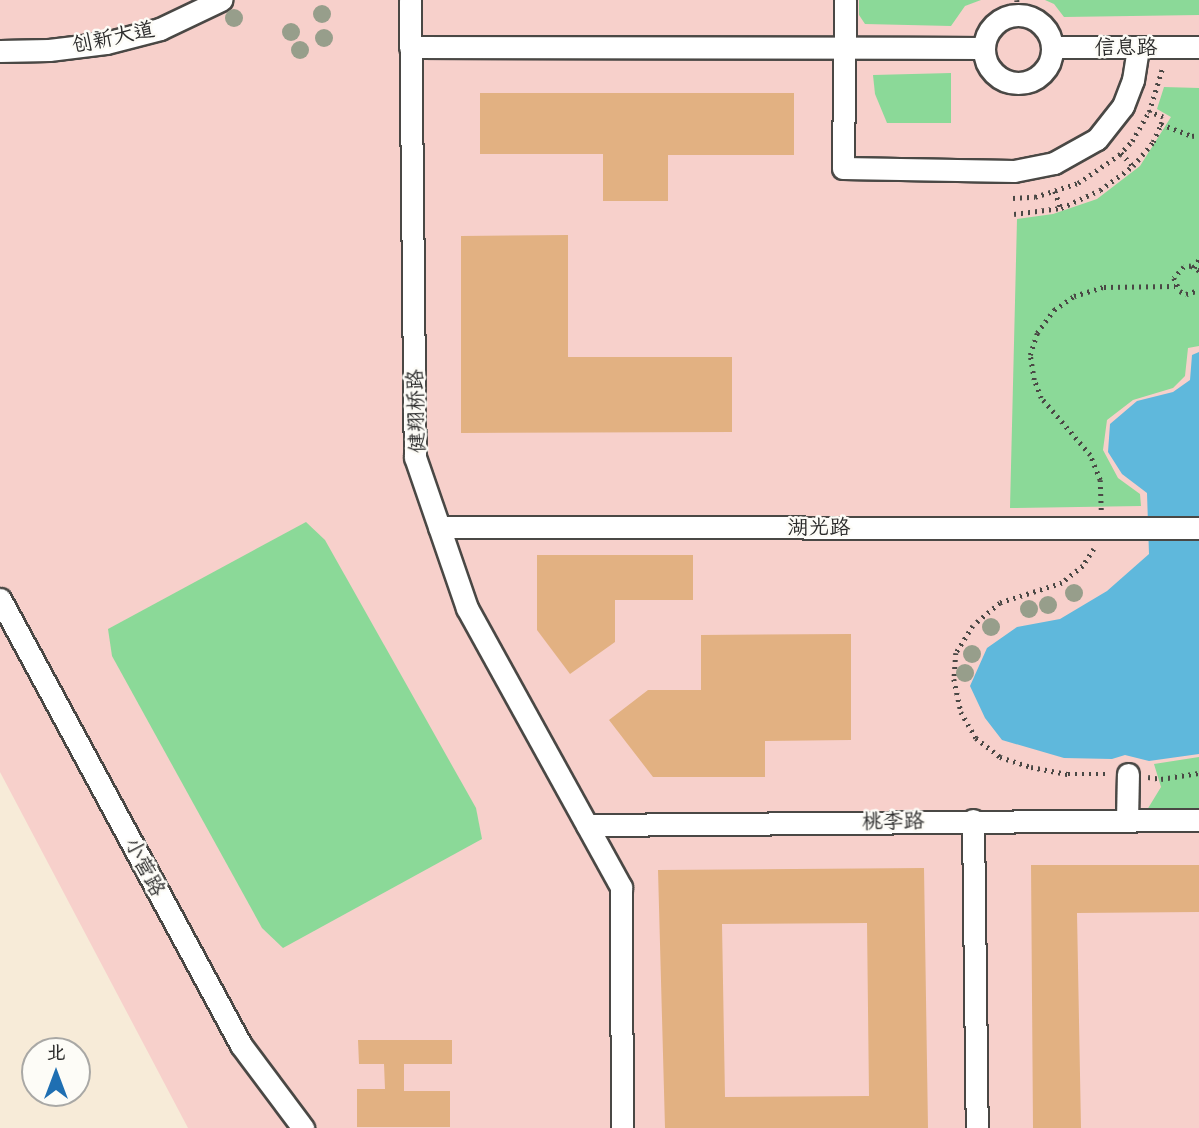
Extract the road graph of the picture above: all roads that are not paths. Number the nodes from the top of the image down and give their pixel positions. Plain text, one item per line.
1 (221, 0) edge
2 (410, 0) edge
3 (845, 0) edge
4 (1018, 7) edge
5 (411, 47) junction
6 (844, 47) junction
7 (1053, 47) junction
8 (1138, 47) junction
9 (1199, 47) edge
10 (983, 48) junction
11 (0, 51) edge
12 (439, 527) junction
13 (1199, 528) edge
14 (0, 599) edge
15 (1128, 774) road end
16 (973, 820) junction
17 (1127, 820) junction
18 (1199, 820) edge
19 (587, 825) junction
20 (303, 1128) edge
21 (622, 1128) edge
22 (977, 1128) edge

1 - 11 street, 创新大道
2 - 5 street, 健翔桥路
3 - 6 street
4 - 7 street
4 - 10 street
5 - 6 street
5 - 12 street, 健翔桥路
6 - 8 street
6 - 10 street
7 - 8 street, 信息路
7 - 10 street
8 - 9 street, 信息路
12 - 13 street, 湖光路
12 - 19 street, 健翔桥路
14 - 20 street, 小营路
15 - 17 street
16 - 17 street, 桃李路
16 - 19 street, 桃李路
16 - 22 street
17 - 18 street, 桃李路
19 - 21 street, 健翔桥路

